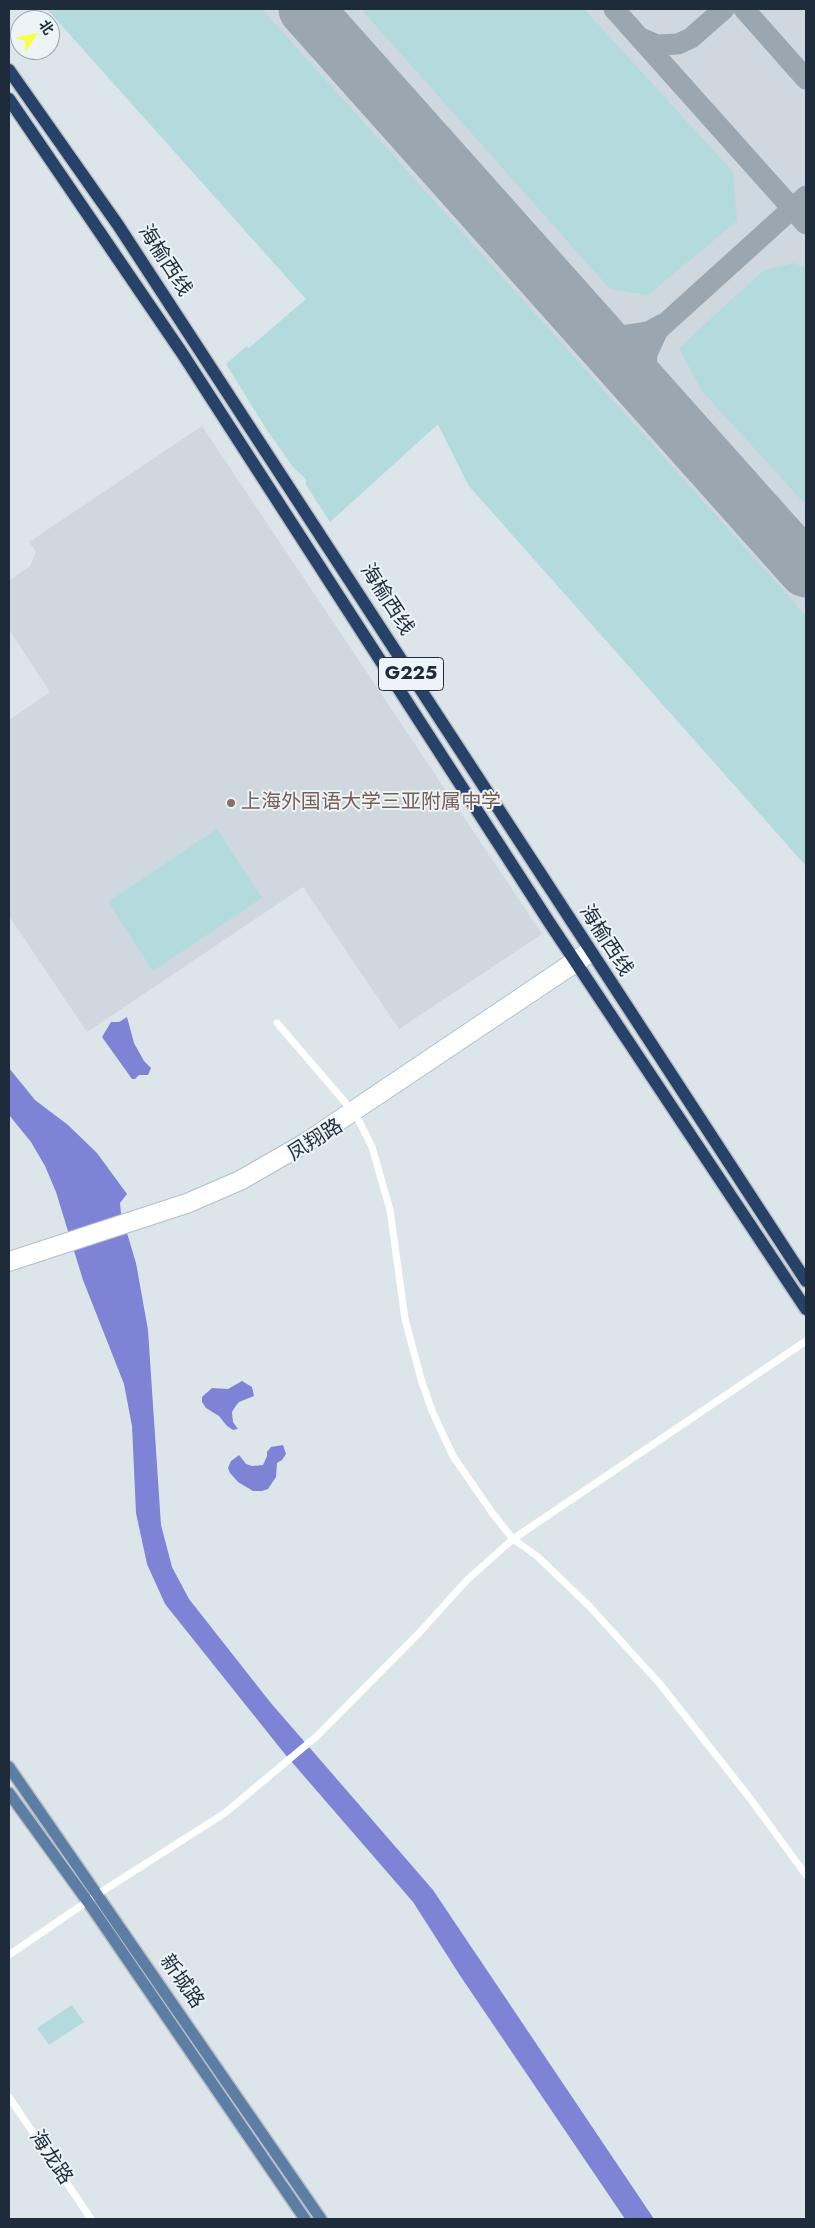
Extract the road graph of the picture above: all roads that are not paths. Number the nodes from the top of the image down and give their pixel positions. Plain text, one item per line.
1 (9, 70) edge
2 (9, 99) edge
3 (590, 952) junction
4 (575, 961) junction
5 (277, 1023) dead end
6 (353, 1112) junction
7 (67, 1242) junction
8 (9, 1257) edge
9 (9, 1266) edge
10 (806, 1281) edge
11 (806, 1309) edge
12 (806, 1341) edge
13 (513, 1538) junction
14 (9, 1767) edge
15 (9, 1792) edge
16 (806, 1875) edge
17 (98, 1894) junction
18 (88, 1902) junction
19 (9, 1955) edge
20 (9, 2097) edge
21 (91, 2219) edge
22 (305, 2219) edge
23 (320, 2219) edge

1 - 3 highway, 海榆西线 / G225
2 - 4 highway, 海榆西线 / G225
3 - 4 street, 凤翔路
3 - 10 highway, 海榆西线 / G225
4 - 6 street, 凤翔路
4 - 11 highway, 海榆西线 / G225
5 - 6 street
6 - 7 street, 凤翔路
6 - 13 street
7 - 8 street, 凤翔路
7 - 9 street, 凤翔路
12 - 13 street
13 - 16 street
13 - 17 street
14 - 17 main road, 新城路
15 - 18 main road, 新城路
17 - 18 street
17 - 23 main road, 新城路
18 - 19 street
18 - 22 main road, 新城路
20 - 21 street, 海龙路

